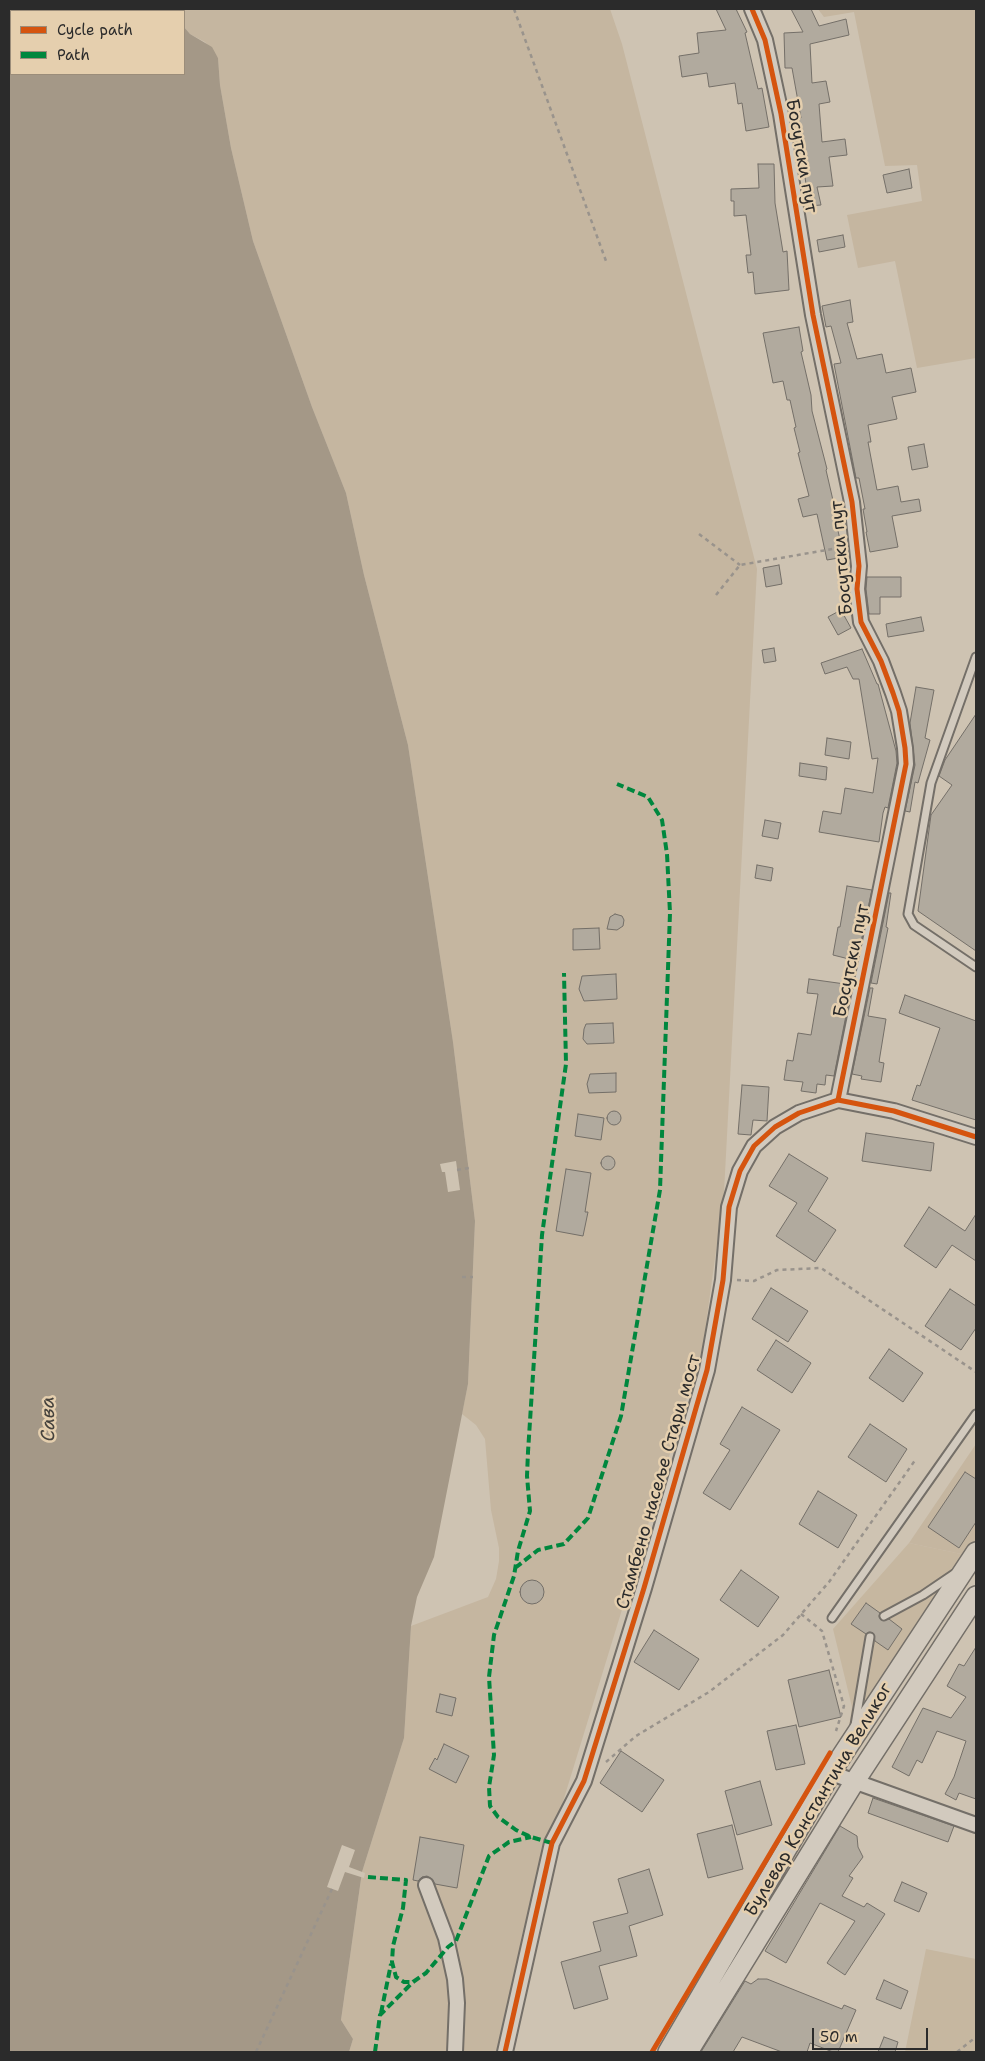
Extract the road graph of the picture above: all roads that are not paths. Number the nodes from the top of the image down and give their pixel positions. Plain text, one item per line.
1 (752, 9) edge
2 (976, 657) edge
3 (976, 967) edge
4 (838, 1100) junction
5 (976, 1137) edge
6 (976, 1414) edge
7 (972, 1558) edge
8 (976, 1596) edge
9 (884, 1616) dead end
10 (832, 1618) dead end
11 (870, 1637) dead end
12 (843, 1737) junction
13 (831, 1773) junction
14 (854, 1781) junction
15 (976, 1826) edge
16 (426, 1885) dead end
17 (455, 2052) edge
18 (506, 2052) edge
19 (668, 2052) edge
20 (688, 2052) edge

1 - 4 street, Босутски пут
2 - 3 lane
4 - 5 street, Стамбено насеље Стари мост
4 - 18 street, Стамбено насеље Стари мост
6 - 10 lane
7 - 9 lane
7 - 12 main road, Булевар Константина Великог
8 - 14 main road, Булевар Константина Великог
11 - 12 lane
12 - 13 main road, Булевар Константина Великог
13 - 14 street
13 - 19 main road, Булевар Константина Великог
14 - 15 street
14 - 20 main road, Булевар Константина Великог
16 - 17 street

